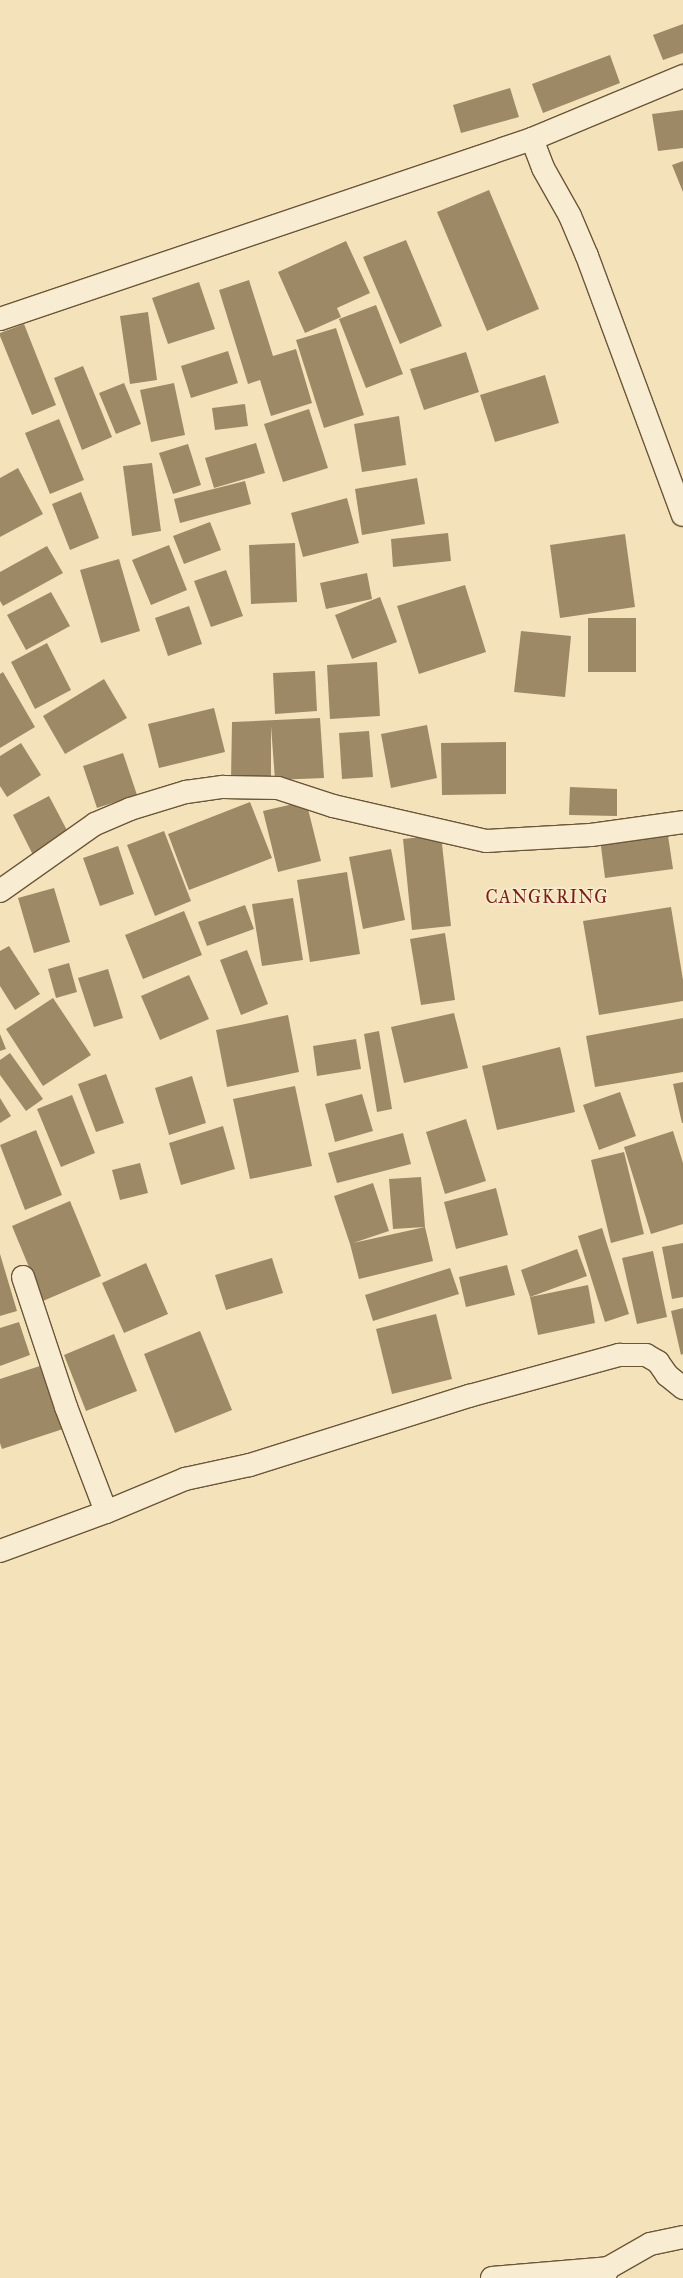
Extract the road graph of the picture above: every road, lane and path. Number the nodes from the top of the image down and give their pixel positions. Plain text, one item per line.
1 (683, 76) edge
2 (532, 139) junction
3 (0, 319) edge
4 (683, 515) edge
5 (683, 822) edge
6 (0, 891) edge
7 (22, 1277) dead end
8 (683, 1388) edge
9 (106, 1512) junction
10 (0, 1551) edge
11 (683, 2237) edge
12 (606, 2273) edge
13 (492, 2278) edge

1 - 2 street
2 - 3 street
2 - 4 street
5 - 6 street
7 - 9 street
8 - 9 street
9 - 10 street
11 - 12 street
12 - 13 street

